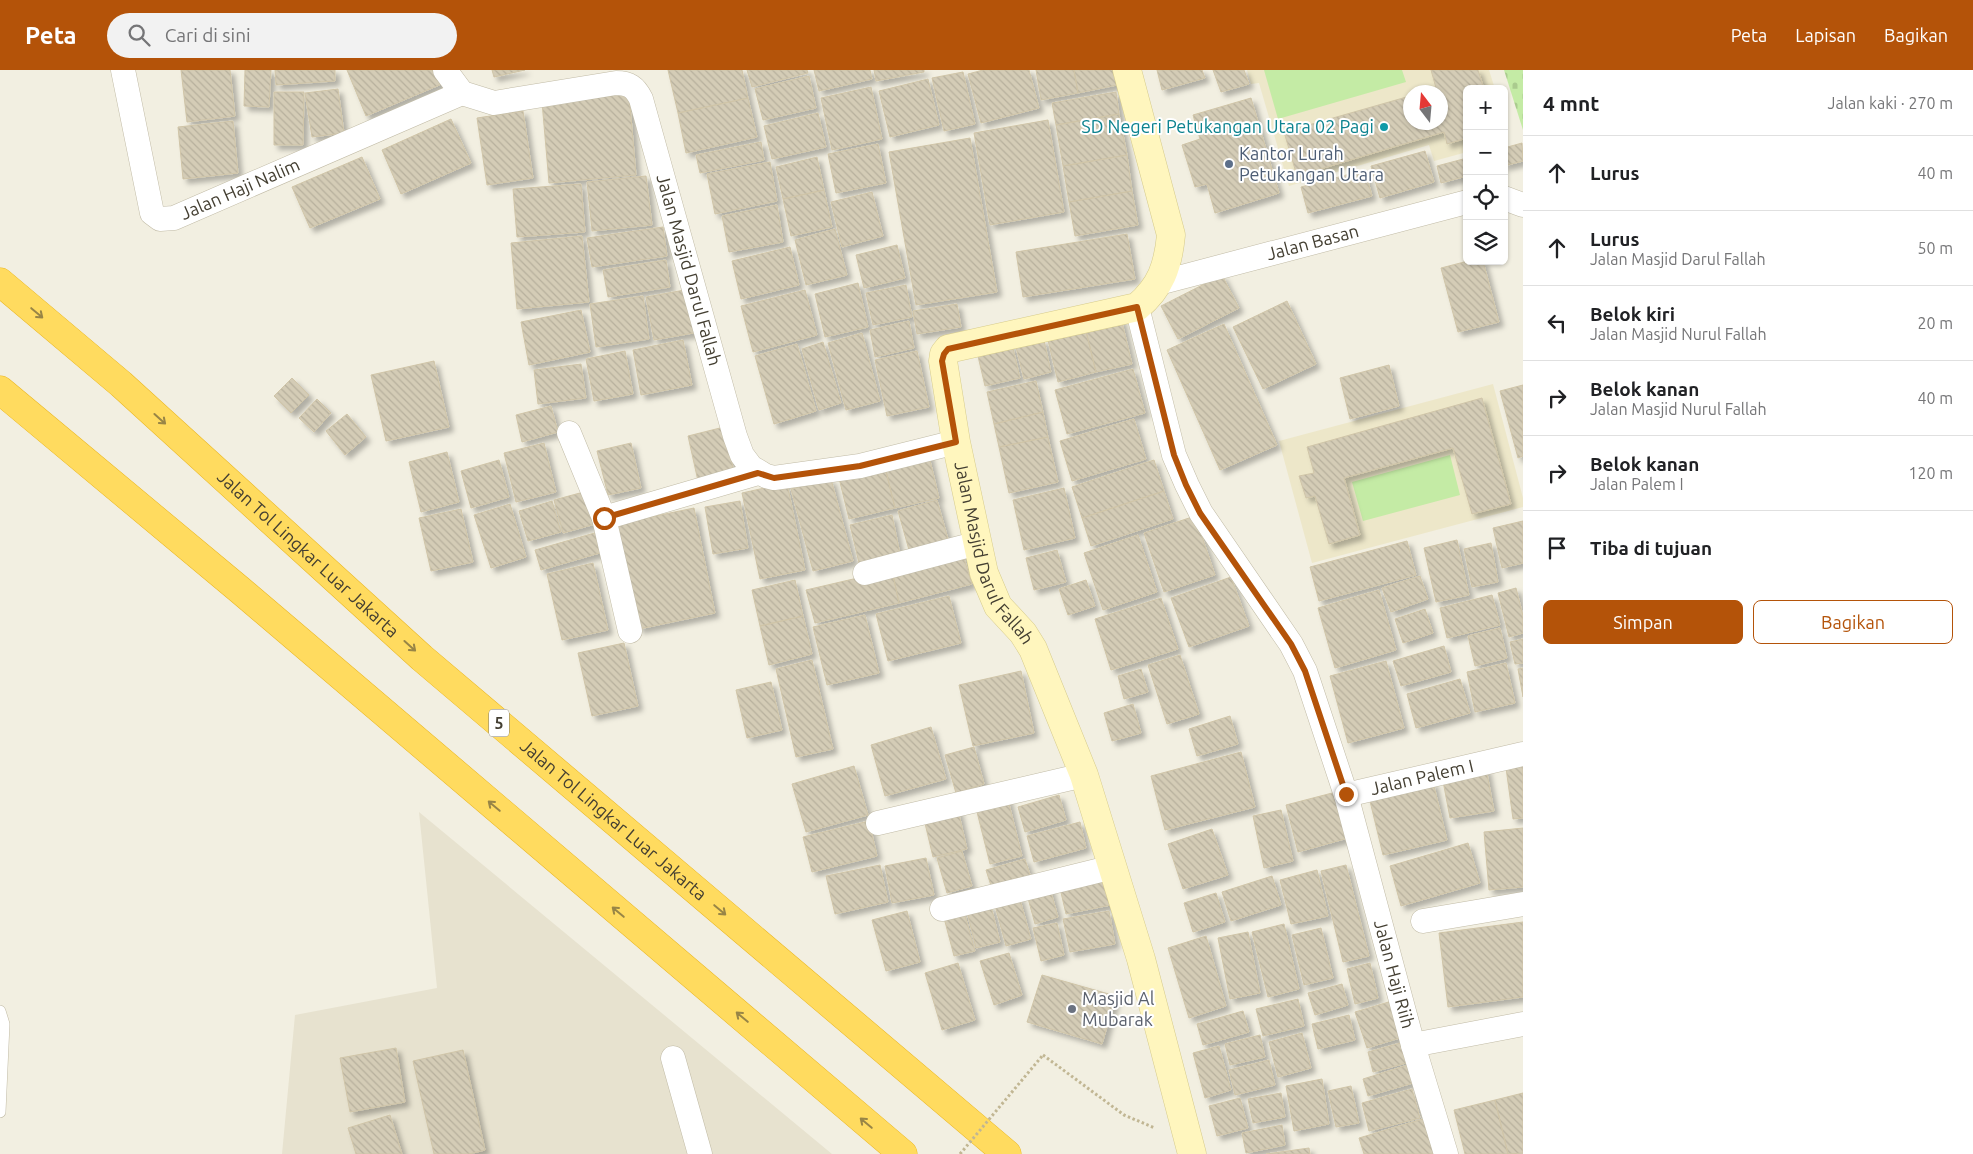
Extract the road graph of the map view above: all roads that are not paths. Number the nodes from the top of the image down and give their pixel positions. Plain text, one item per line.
1 (123, 70) edge
2 (445, 70) edge
3 (1127, 70) edge
4 (462, 93) junction
5 (1463, 203) edge
6 (0, 282) edge
7 (1159, 283) junction
8 (1137, 307) junction
9 (0, 390) edge
10 (569, 433) dead end
11 (956, 442) junction
12 (758, 473) junction
13 (604, 518) junction
14 (978, 542) junction
15 (865, 573) dead end
16 (630, 631) dead end
17 (1523, 754) edge
18 (1084, 775) junction
19 (1346, 794) junction
20 (878, 823) dead end
21 (1113, 867) junction
22 (1523, 904) edge
23 (942, 909) dead end
24 (1423, 921) dead end
25 (0, 1011) edge
26 (1523, 1024) edge
27 (1413, 1045) junction
28 (674, 1058) dead end
29 (0, 1112) edge
30 (700, 1154) edge
31 (903, 1154) edge
32 (1007, 1154) edge
33 (1192, 1154) edge
34 (1446, 1154) edge

1 - 4 street, Jalan Haji Nalim
2 - 4 street
3 - 7 street
4 - 12 street, Jalan Masjid Darul Fallah
5 - 7 street, Jalan Basan
6 -> 32 highway, Jalan Tol Lingkar Luar Jakarta / 5
7 - 8 street
8 - 11 street
8 - 19 street, Jalan Palem I
31 -> 9 highway
10 - 13 street
11 - 12 street, Jalan Masjid Darul Fallah
11 - 14 street, Jalan Masjid Darul Fallah
12 - 13 street
13 - 16 street
14 - 15 street
14 - 18 street, Jalan Masjid Darul Fallah
17 - 19 street, Jalan Palem I
18 - 20 street
18 - 21 street, Jalan Masjid Darul Fallah
19 - 27 street, Jalan Haji Riih
21 - 23 street
21 - 33 street, Jalan Masjid Darul Fallah
22 - 24 street
25 - 29 lane
26 - 27 street
27 - 34 street, Jalan Haji Riih
28 - 30 street

